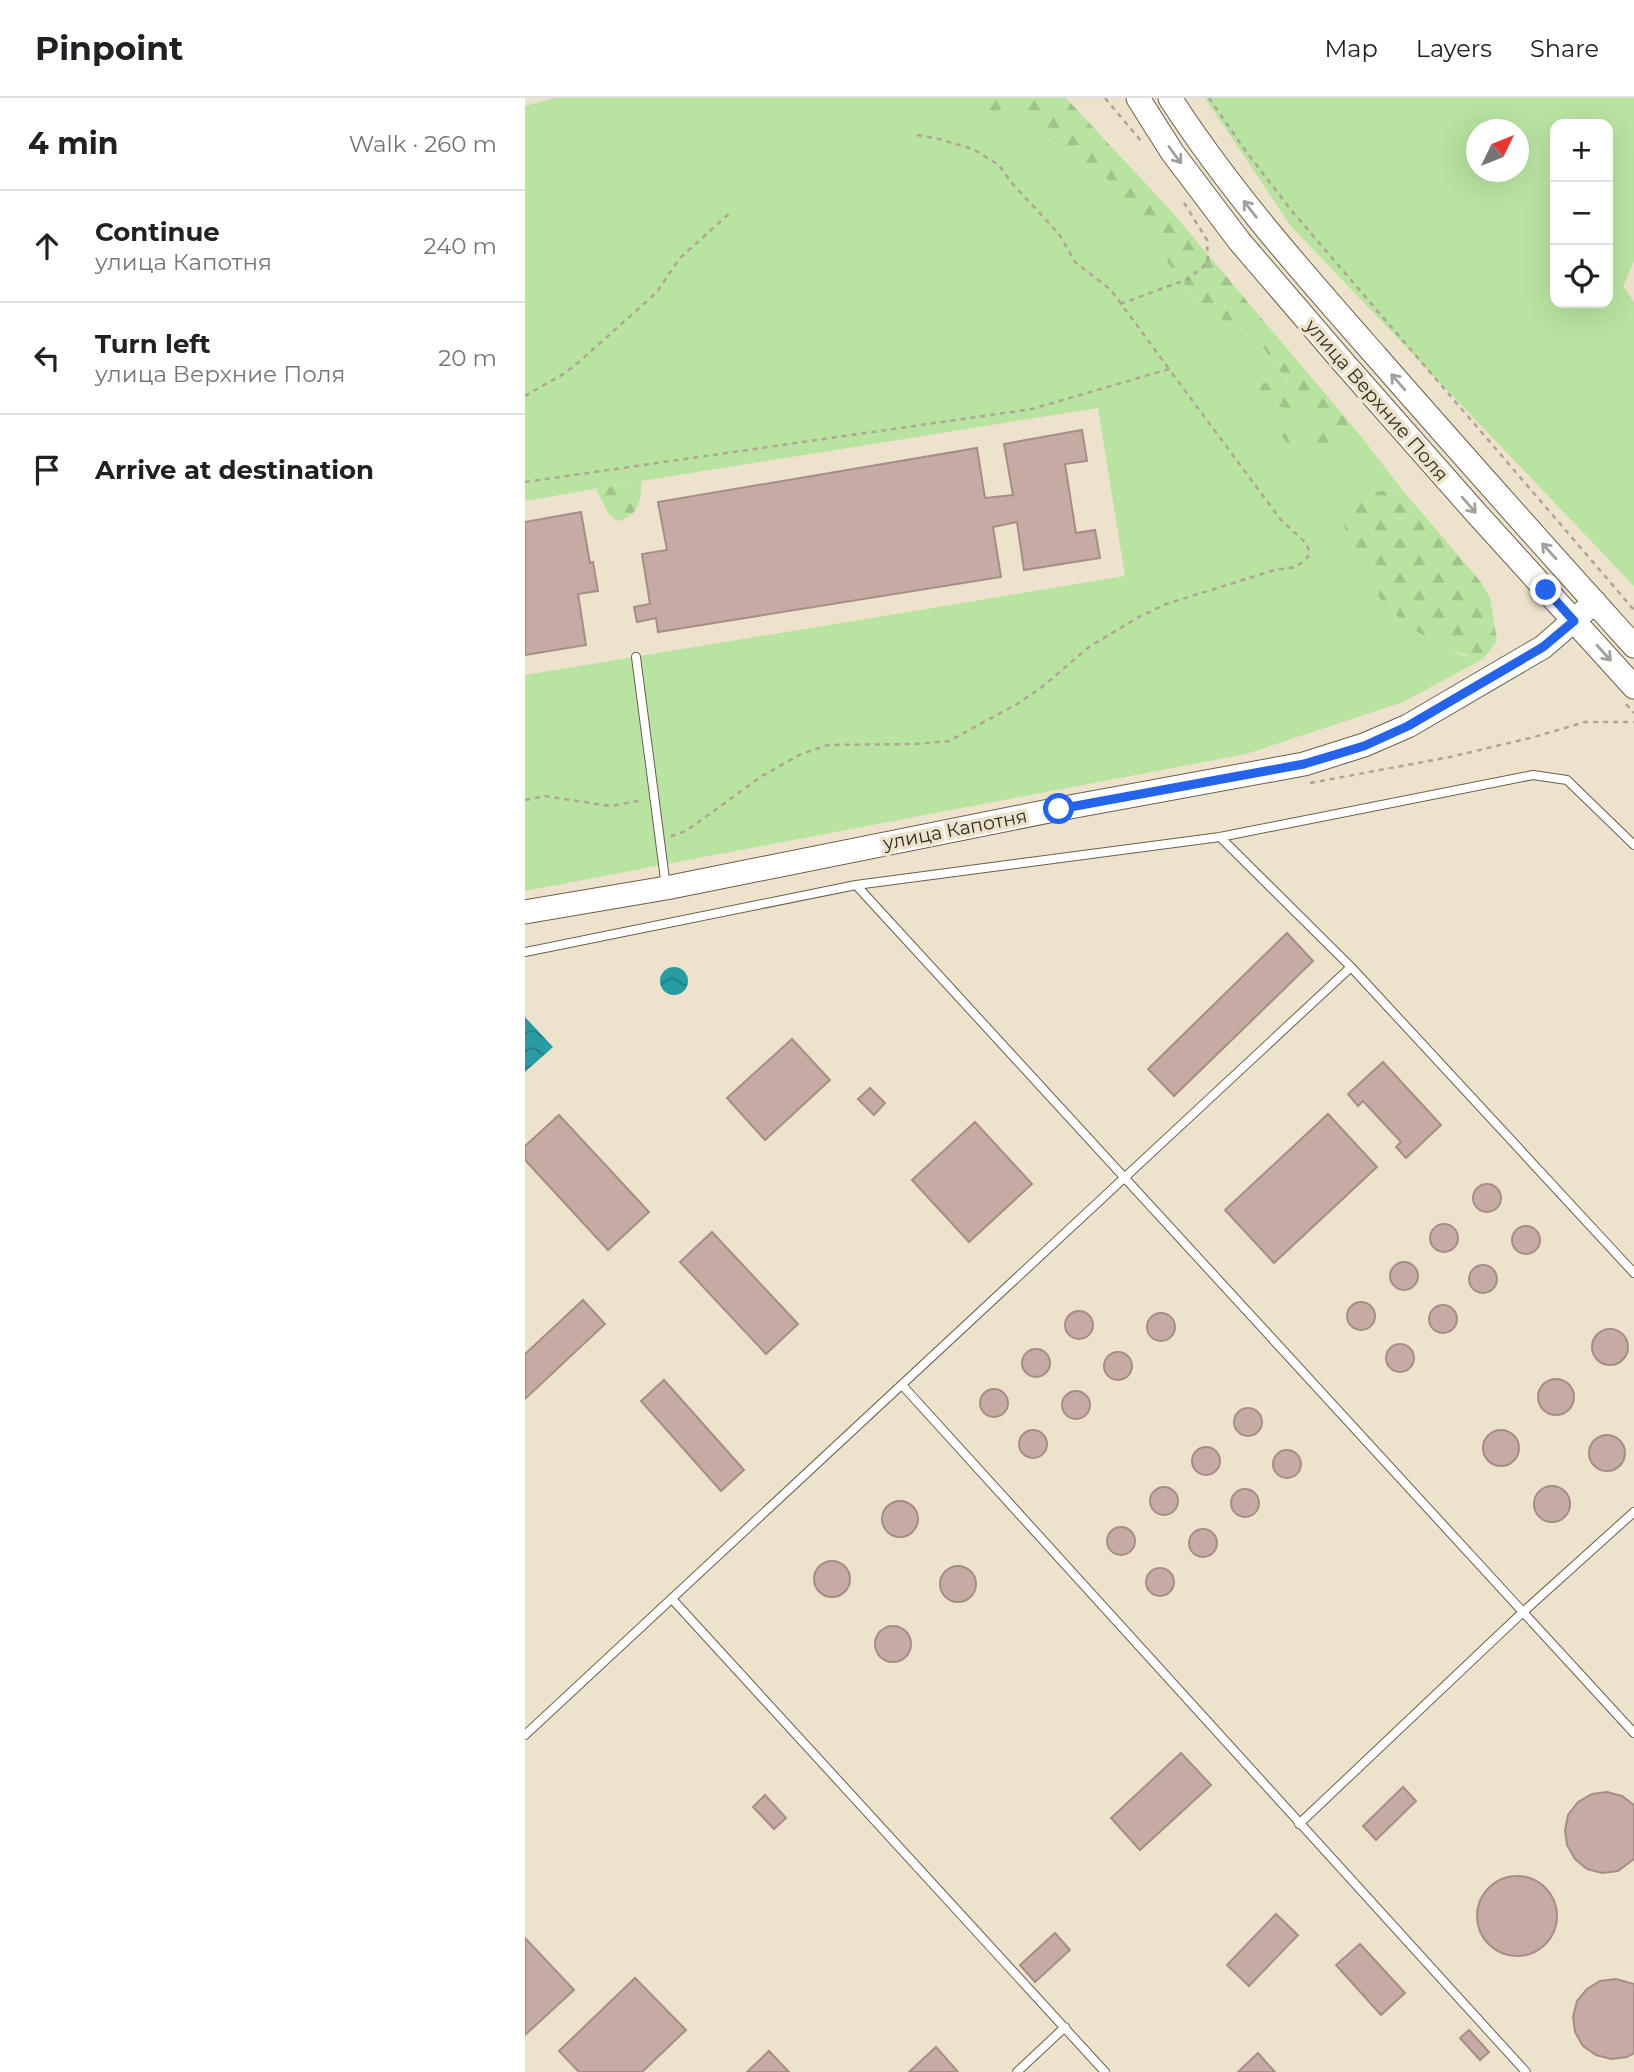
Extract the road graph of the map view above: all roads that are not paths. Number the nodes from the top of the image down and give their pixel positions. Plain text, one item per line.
1 (1138, 98) edge
2 (1170, 98) edge
3 (1595, 603) junction
4 (1574, 621) junction
5 (1634, 646) edge
6 (636, 657) dead end
7 (1634, 687) edge
8 (1220, 837) junction
9 (1634, 845) edge
10 (856, 885) junction
11 (666, 888) junction
12 (525, 912) edge
13 (525, 953) edge
14 (1351, 967) junction
15 (1124, 1177) junction
16 (1634, 1273) edge
17 (902, 1385) junction
18 (1634, 1512) edge
19 (672, 1600) junction
20 (1523, 1612) junction
21 (1634, 1733) edge
22 (525, 1735) edge
23 (1299, 1824) junction
24 (1065, 2027) junction
25 (1017, 2072) edge
26 (1105, 2072) edge
27 (1526, 2072) edge

1 -> 4 main road, улица Верхние Поля
3 -> 2 main road, улица Верхние Поля
3 - 4 main road, улица Капотня
3 - 5 main road, улица Верхние Поля
4 -> 7 main road, улица Верхние Поля
4 - 11 main road, улица Капотня
6 - 11 lane
8 - 9 lane
8 - 10 lane
8 - 14 lane
10 - 13 lane
10 - 15 lane
11 - 12 main road, улица Капотня
14 - 15 lane
14 - 16 lane
15 - 17 lane
15 - 20 lane
17 - 19 lane
17 - 23 lane
18 - 20 lane
19 - 22 lane
19 - 24 lane
20 - 21 lane
20 - 23 lane
23 - 27 lane
24 - 25 lane
24 - 26 lane

